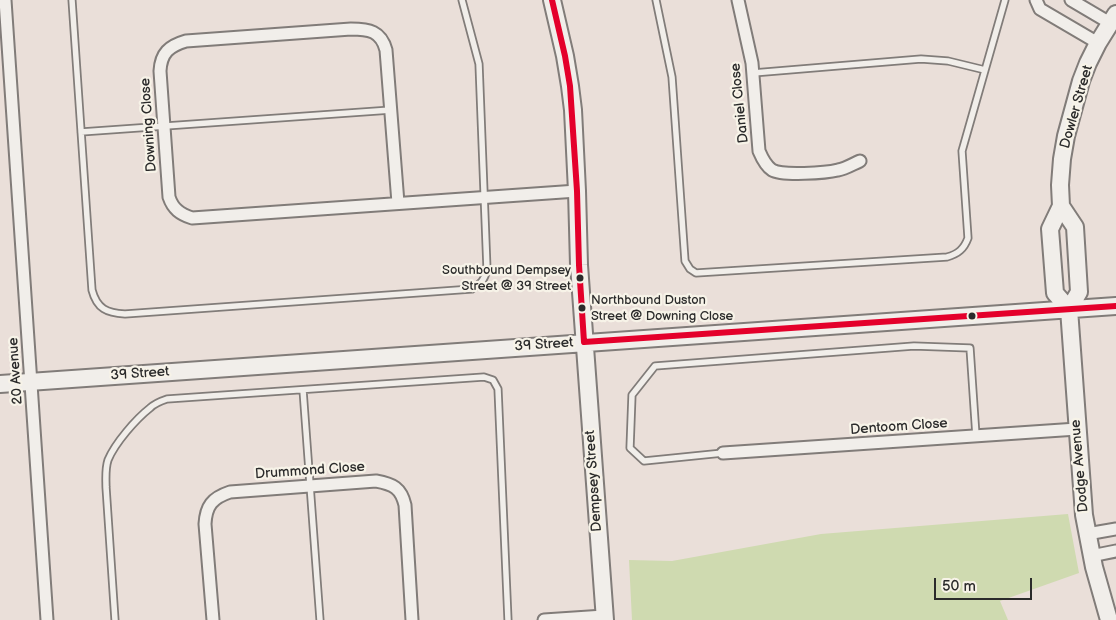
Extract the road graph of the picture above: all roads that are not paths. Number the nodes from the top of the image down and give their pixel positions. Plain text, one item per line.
1 (5, 0) edge
2 (72, 0) edge
3 (462, 0) edge
4 (552, 0) edge
5 (656, 0) edge
6 (738, 0) edge
7 (1005, 0) edge
8 (1036, 0) edge
9 (1071, 0) edge
10 (1113, 19) edge
11 (1098, 43) junction
12 (985, 70) junction
13 (753, 74) junction
14 (391, 110) junction
15 (164, 126) junction
16 (81, 132) junction
17 (860, 161) dead end
18 (577, 191) junction
19 (484, 197) junction
20 (398, 203) junction
21 (1061, 206) junction
22 (1116, 306) edge
23 (1069, 309) junction
24 (584, 342) junction
25 (32, 381) junction
26 (0, 384) edge
27 (303, 390) junction
28 (1077, 429) junction
29 (976, 436) junction
30 (723, 453) joint
31 (311, 486) junction
32 (1116, 529) edge
33 (1088, 534) junction
34 (1116, 551) edge
35 (1091, 556) junction
36 (604, 618) edge
37 (47, 620) edge
38 (115, 620) edge
39 (212, 620) edge
40 (320, 620) edge
41 (412, 620) edge
42 (508, 620) edge
43 (544, 620) edge
44 (1109, 620) edge

1 - 25 street, 20 Avenue
2 - 16 lane
3 - 19 lane
4 - 18 street, Dempsey Street
5 - 12 lane
6 - 13 street, Daniel Close
7 - 12 lane
8 - 11 street
9 - 10 street
10 - 11 street, Dowler Street
11 - 21 street, Dowler Street
12 - 13 lane
13 - 17 street, Daniel Close
14 - 15 lane
14 - 15 street, Downing Close
14 - 20 street, Downing Close
15 - 16 lane
15 - 20 street, Downing Close
16 - 19 lane
18 - 19 street, Downing Close
18 - 24 street, Dempsey Street
19 - 20 street, Downing Close
21 - 23 street
21 - 23 street, Dowler Street
22 - 23 street, 39 Street
23 - 24 street, 39 Street
23 - 28 street, Dodge Avenue
24 - 25 street, 39 Street
24 - 36 street, Dempsey Street
25 - 26 street, 39 Street
25 - 37 street, 20 Avenue
27 - 31 lane
27 - 38 lane
27 - 42 lane
28 - 29 street, Dentoom Close
28 - 33 street, Dodge Avenue
29 - 30 street, Dentoom Close
29 - 30 lane
31 - 39 street, Drummond Close
31 - 40 lane
31 - 41 street, Drummond Close
32 - 33 street
33 - 35 street, Dodge Avenue
34 - 35 street
35 - 44 street, Dodge Avenue
36 - 43 street

